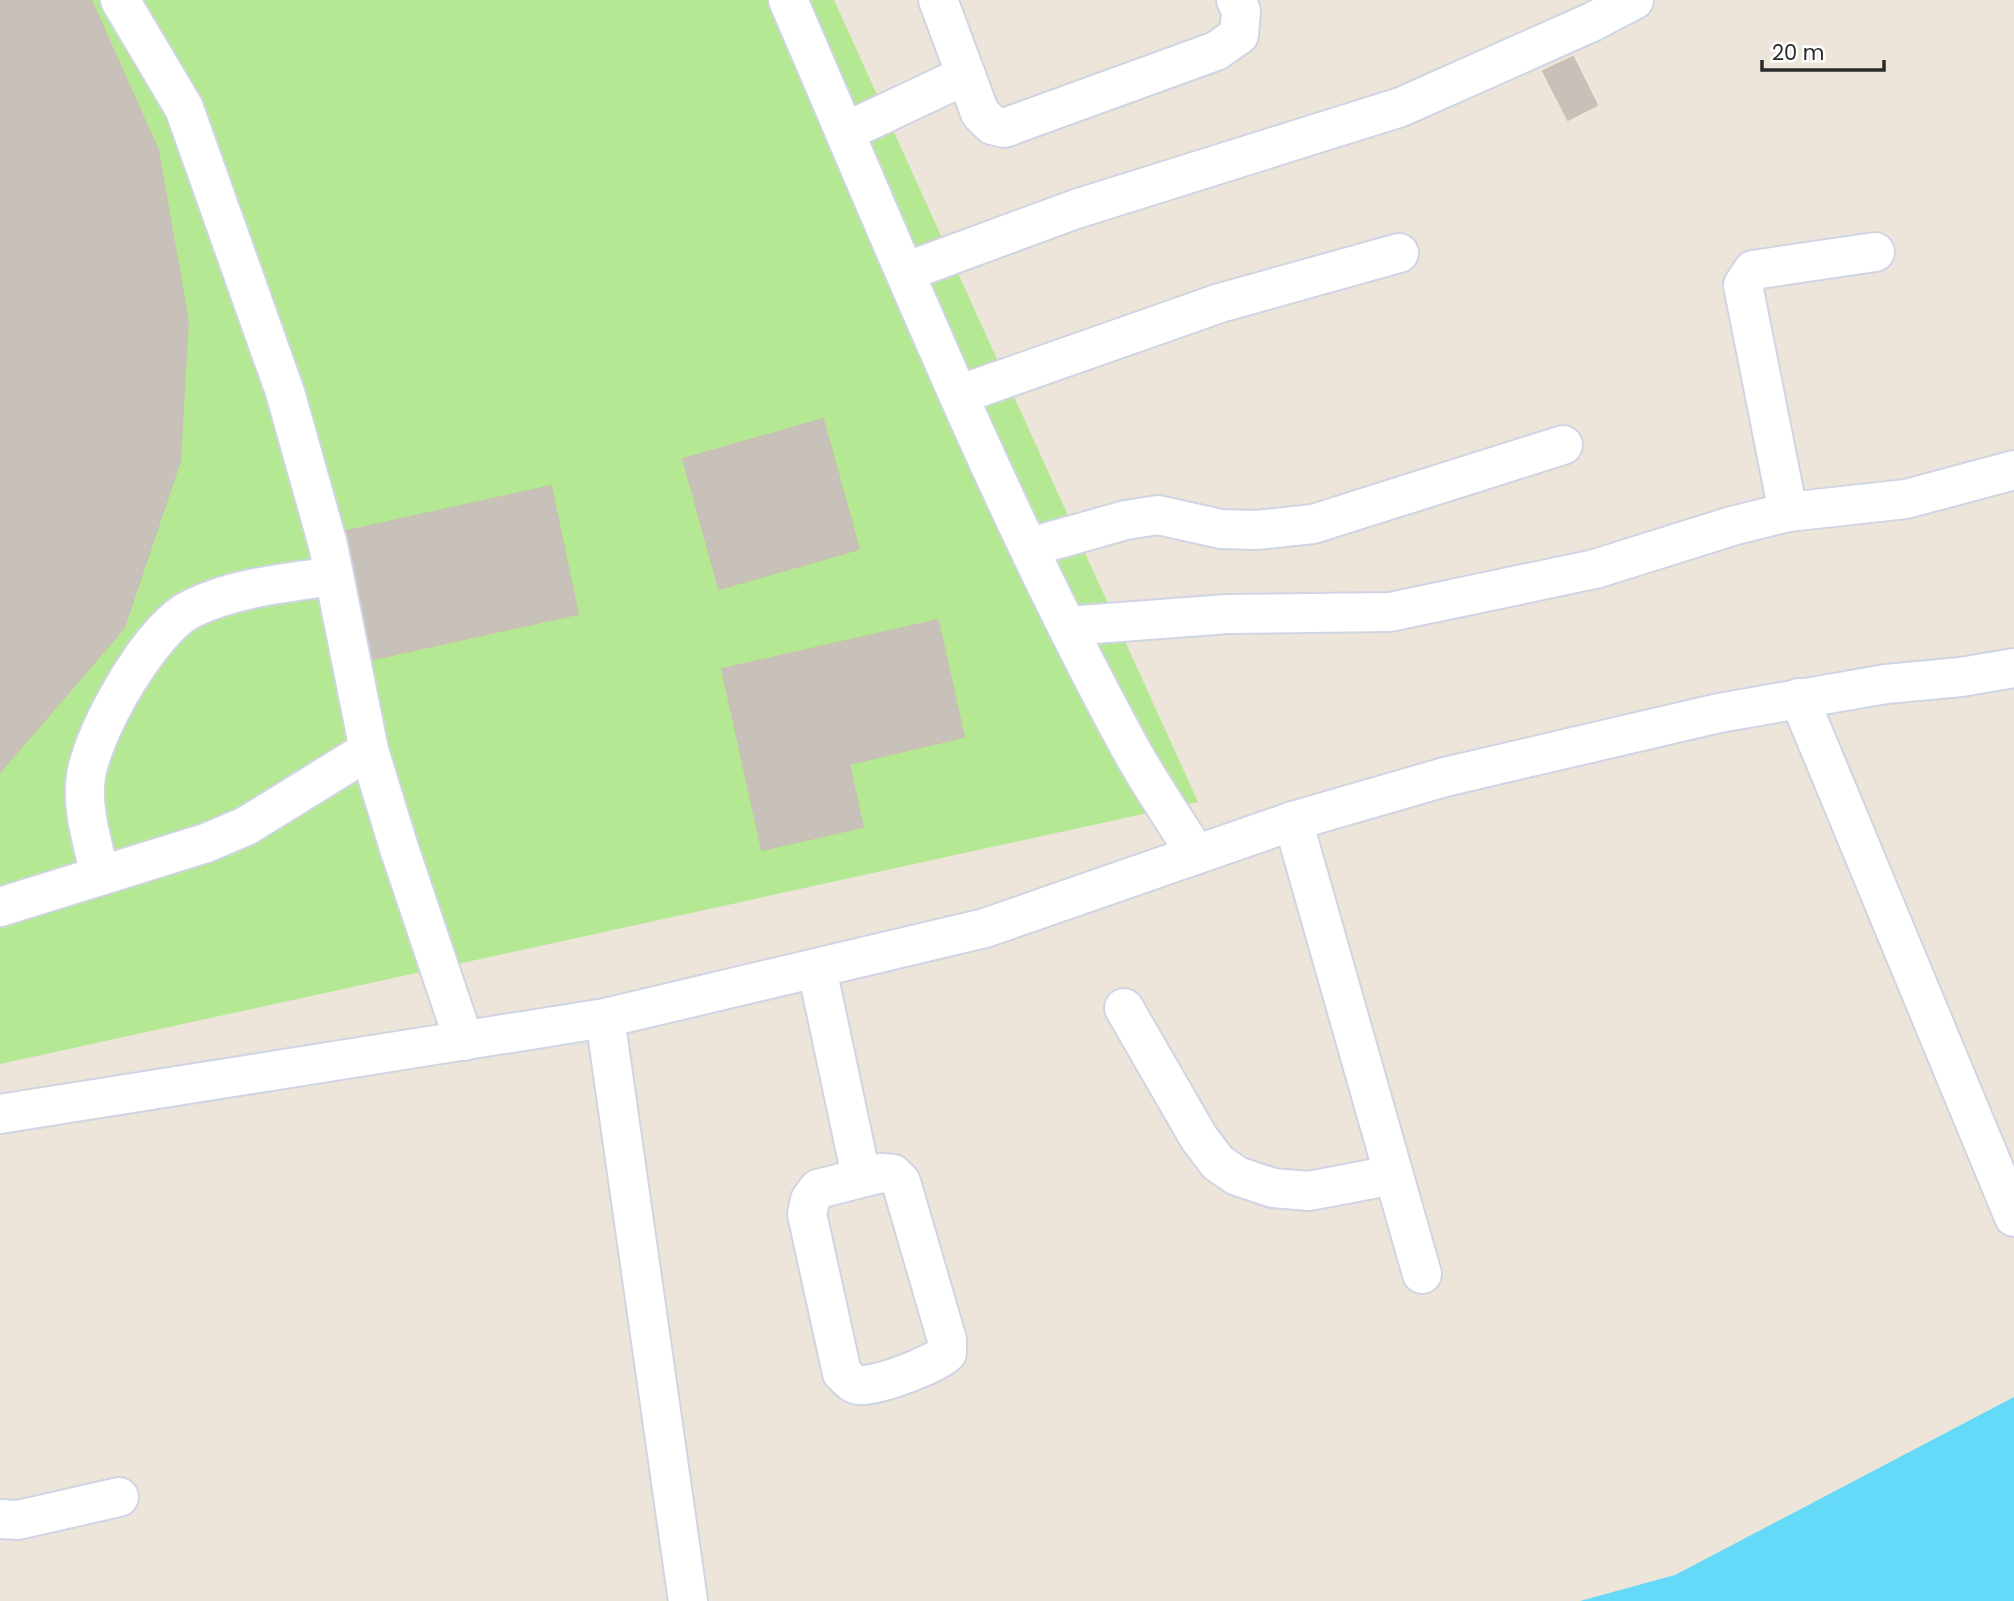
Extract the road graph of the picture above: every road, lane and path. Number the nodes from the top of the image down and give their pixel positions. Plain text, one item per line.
1 (120, 0) edge
2 (788, 0) edge
3 (938, 0) edge
4 (1236, 0) edge
5 (1634, 0) edge
6 (966, 75) junction
7 (845, 132) junction
8 (1875, 252) dead end
9 (1399, 253) dead end
10 (905, 272) junction
11 (961, 394) junction
12 (1563, 445) dead end
13 (2014, 470) edge
14 (1788, 512) junction
15 (1030, 547) junction
16 (334, 576) junction
17 (1067, 626) junction
18 (2014, 668) edge
19 (1799, 698) junction
20 (369, 750) junction
21 (1293, 821) junction
22 (1196, 855) junction
23 (100, 876) junction
24 (0, 907) edge
25 (817, 970) junction
26 (1125, 1008) dead end
27 (605, 1018) junction
28 (464, 1041) junction
29 (0, 1114) edge
30 (1393, 1175) junction
31 (861, 1176) junction
32 (2014, 1217) edge
33 (1422, 1274) dead end
34 (119, 1497) dead end
35 (0, 1519) edge
36 (688, 1601) edge

1 - 16 street
2 - 7 street
3 - 6 street
4 - 6 street
5 - 10 street
6 - 7 street
7 - 10 street
8 - 14 street
9 - 11 street
10 - 11 street
11 - 15 street
12 - 15 street
13 - 14 street
14 - 17 street
15 - 17 street
16 - 20 street
16 - 23 street
17 - 22 street
18 - 19 street
19 - 21 street
19 - 32 street
20 - 23 street
20 - 28 street
21 - 22 street
21 - 30 street
22 - 25 street
23 - 24 street
25 - 27 street
25 - 31 street
26 - 30 street
27 - 28 street
27 - 36 street
28 - 29 street
30 - 33 street
31 - 31 street
34 - 35 street

